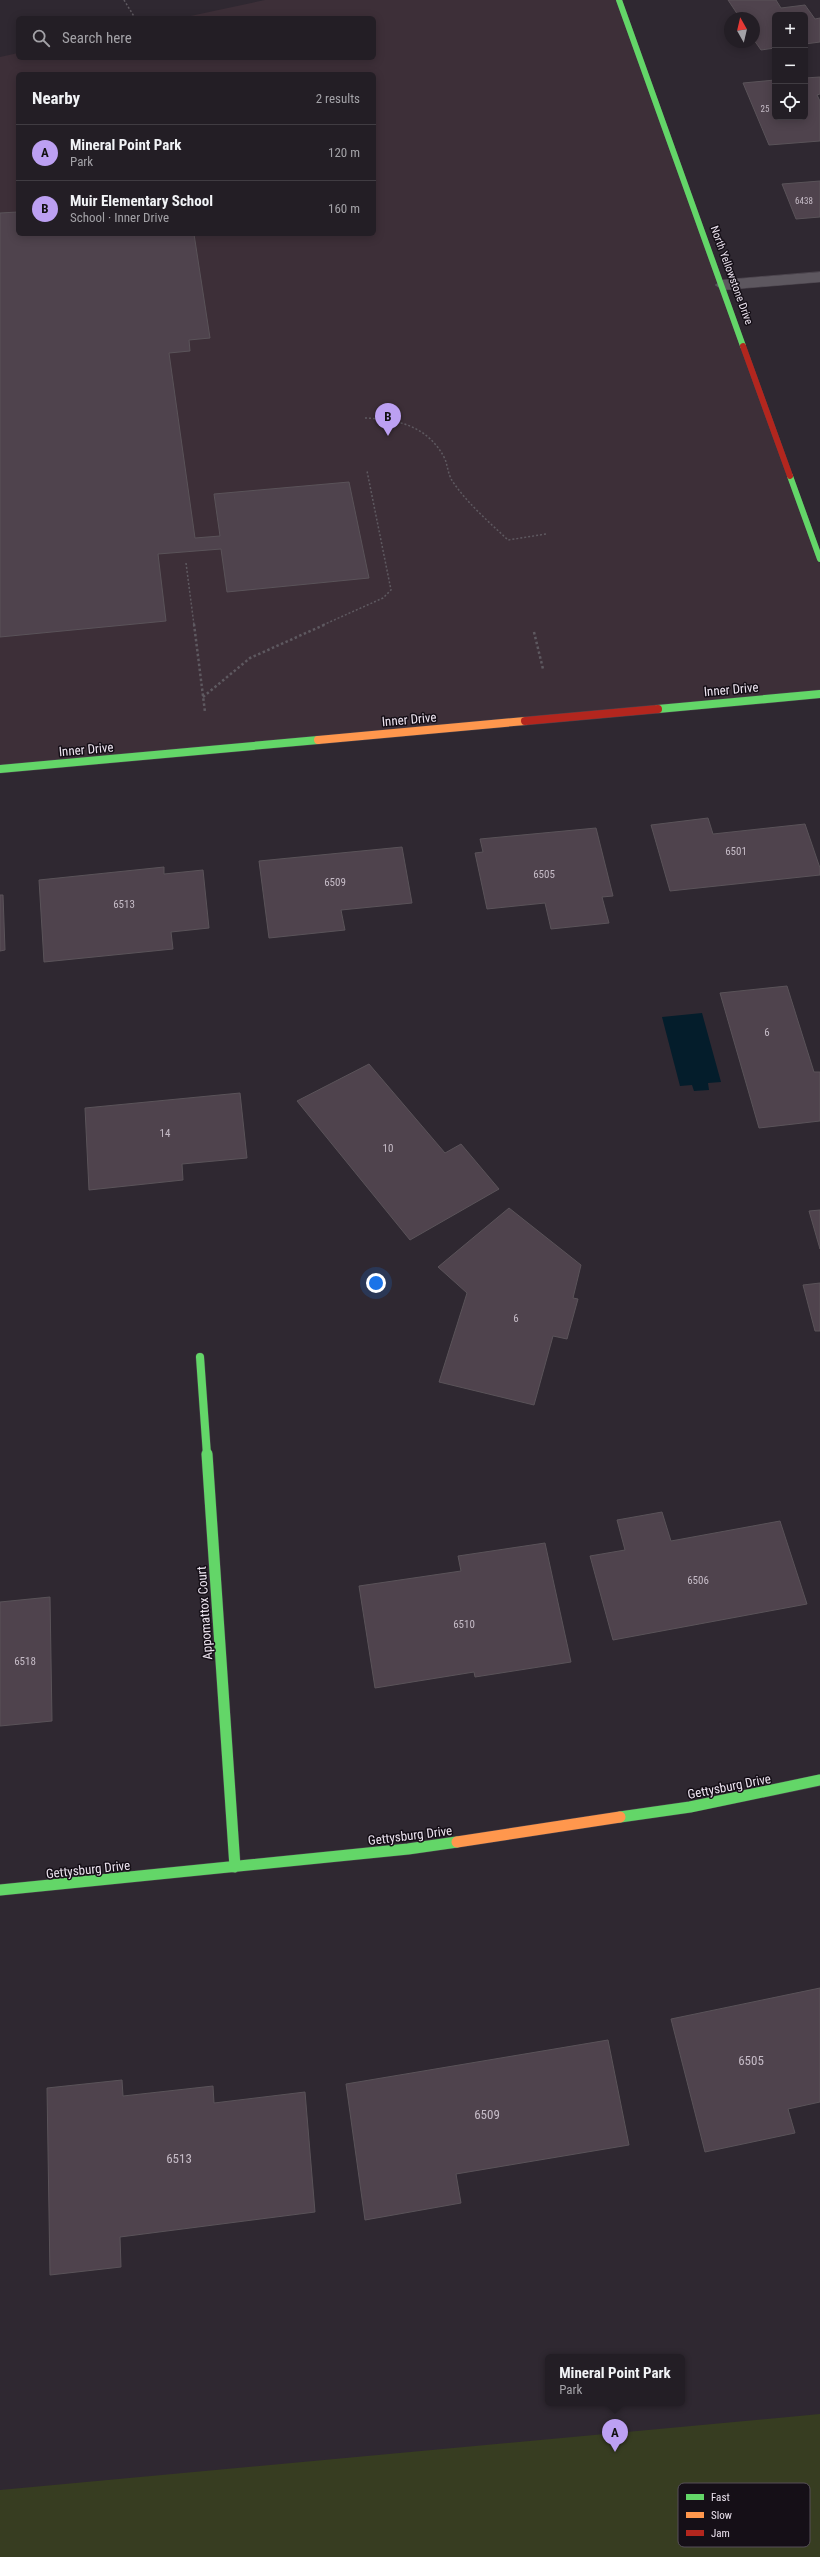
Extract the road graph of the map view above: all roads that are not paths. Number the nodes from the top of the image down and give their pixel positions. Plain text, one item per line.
1 (619, 0) edge
2 (820, 277) edge
3 (723, 285) junction
4 (820, 559) edge
5 (820, 694) edge
6 (0, 770) edge
7 (200, 1357) dead end
8 (820, 1780) edge
9 (235, 1867) junction
10 (0, 1890) edge

1 - 3 street, North Yellowstone Drive
2 - 3 street
3 - 4 street, North Yellowstone Drive
5 - 6 street, Inner Drive
7 - 9 street, Appomattox Court
8 - 9 street, Gettysburg Drive
9 - 10 street, Gettysburg Drive

